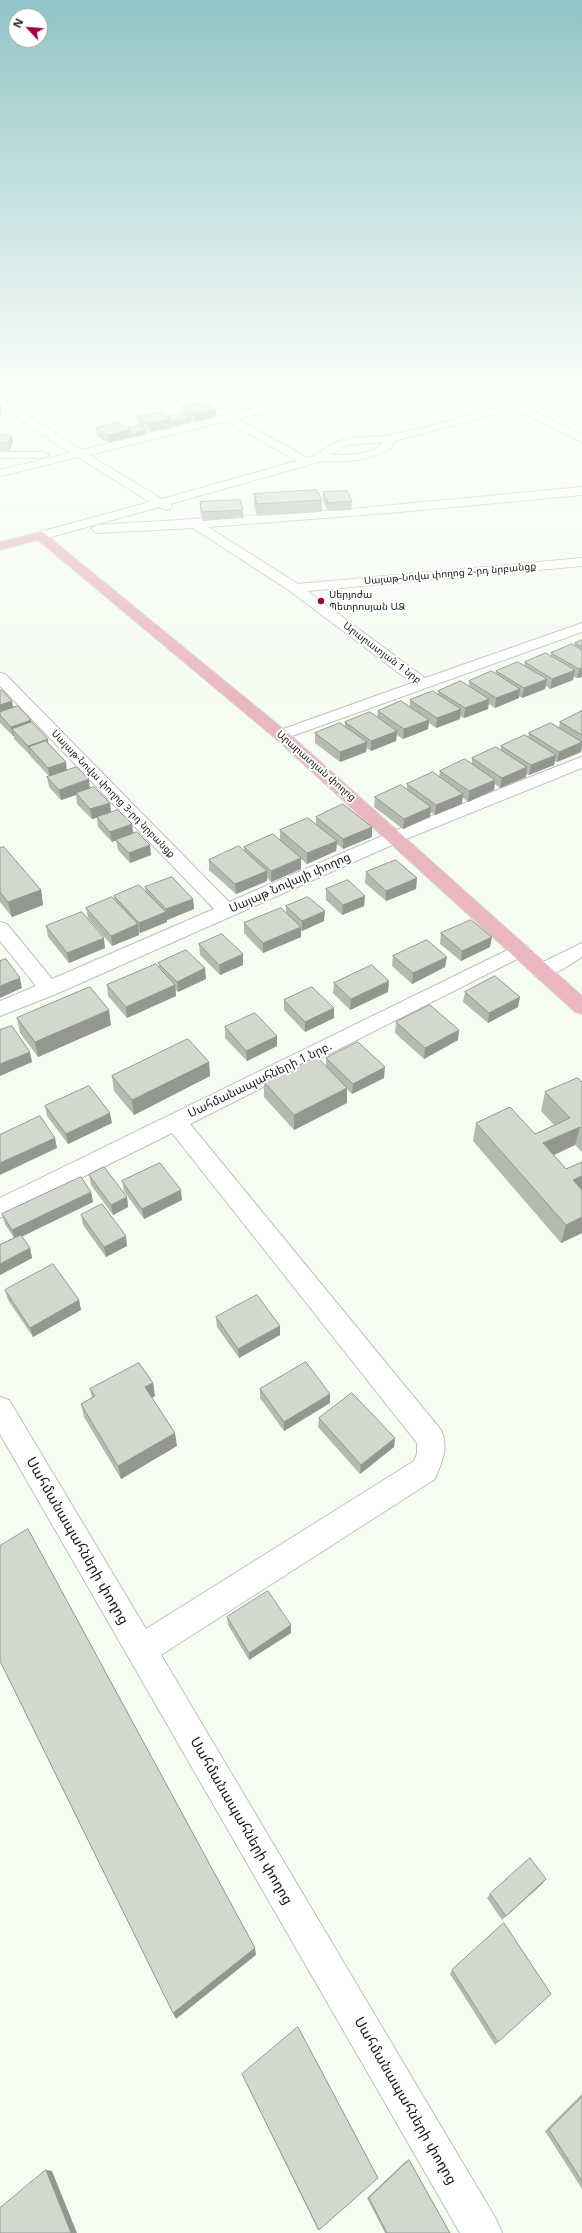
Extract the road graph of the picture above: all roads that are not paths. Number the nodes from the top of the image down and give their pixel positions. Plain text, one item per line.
1 (140, 490) edge
2 (202, 490) edge
3 (582, 492) edge
4 (159, 502) junction
5 (197, 524) junction
6 (59, 530) junction
7 (40, 536) junction
8 (0, 546) edge
9 (582, 562) edge
10 (295, 588) junction
11 (582, 627) edge
12 (0, 677) edge
13 (424, 685) junction
14 (281, 736) junction
15 (582, 762) edge
16 (395, 837) junction
17 (227, 911) junction
18 (0, 928) edge
19 (582, 949) edge
20 (520, 950) junction
21 (542, 971) junction
22 (49, 989) junction
23 (582, 1007) edge
24 (0, 1009) edge
25 (175, 1122) junction
26 (0, 1209) edge
27 (0, 1409) edge
28 (141, 1650) junction
29 (482, 2233) edge

1 - 4 street, Արարատյան 1 նրբ
2 - 4 street
3 - 5 street
4 - 5 street, Արարատյան 1 նրբ
4 - 6 street
5 - 6 street
5 - 10 street, Արարատյան 1 նրբ
6 - 7 street
7 - 8 main road
7 - 14 main road, Արարատյան փողոց
9 - 10 street, Սայաթ-Նովա փողոց 2-րդ նրբանցք
10 - 13 street, Արարատյան 1 նրբ
11 - 13 street
12 - 17 street, Սայաթ-Նովա փողոց 3-րդ նրբանցք
13 - 14 street
14 - 16 main road, Արարատյան փողոց
15 - 16 street, Սայաթ Նովայի փողոց
16 - 17 street, Սայաթ Նովայի փողոց
16 - 20 main road, Արարատյան փողոց
17 - 22 street, Սայաթ Նովայի փողոց
18 - 22 street
19 - 21 street
20 - 21 main road, Արարատյան փողոց
20 - 25 street, Սահմանապահների 1 նրբ.
21 - 23 main road, Արարատյան փողոց
22 - 24 street, Սայաթ Նովայի փողոց
25 - 26 street, Սահմանապահների 1 նրբ.
25 - 28 street
27 - 28 street, Սահմանապահների փողոց
28 - 29 street, Սահմանապահների փողոց

